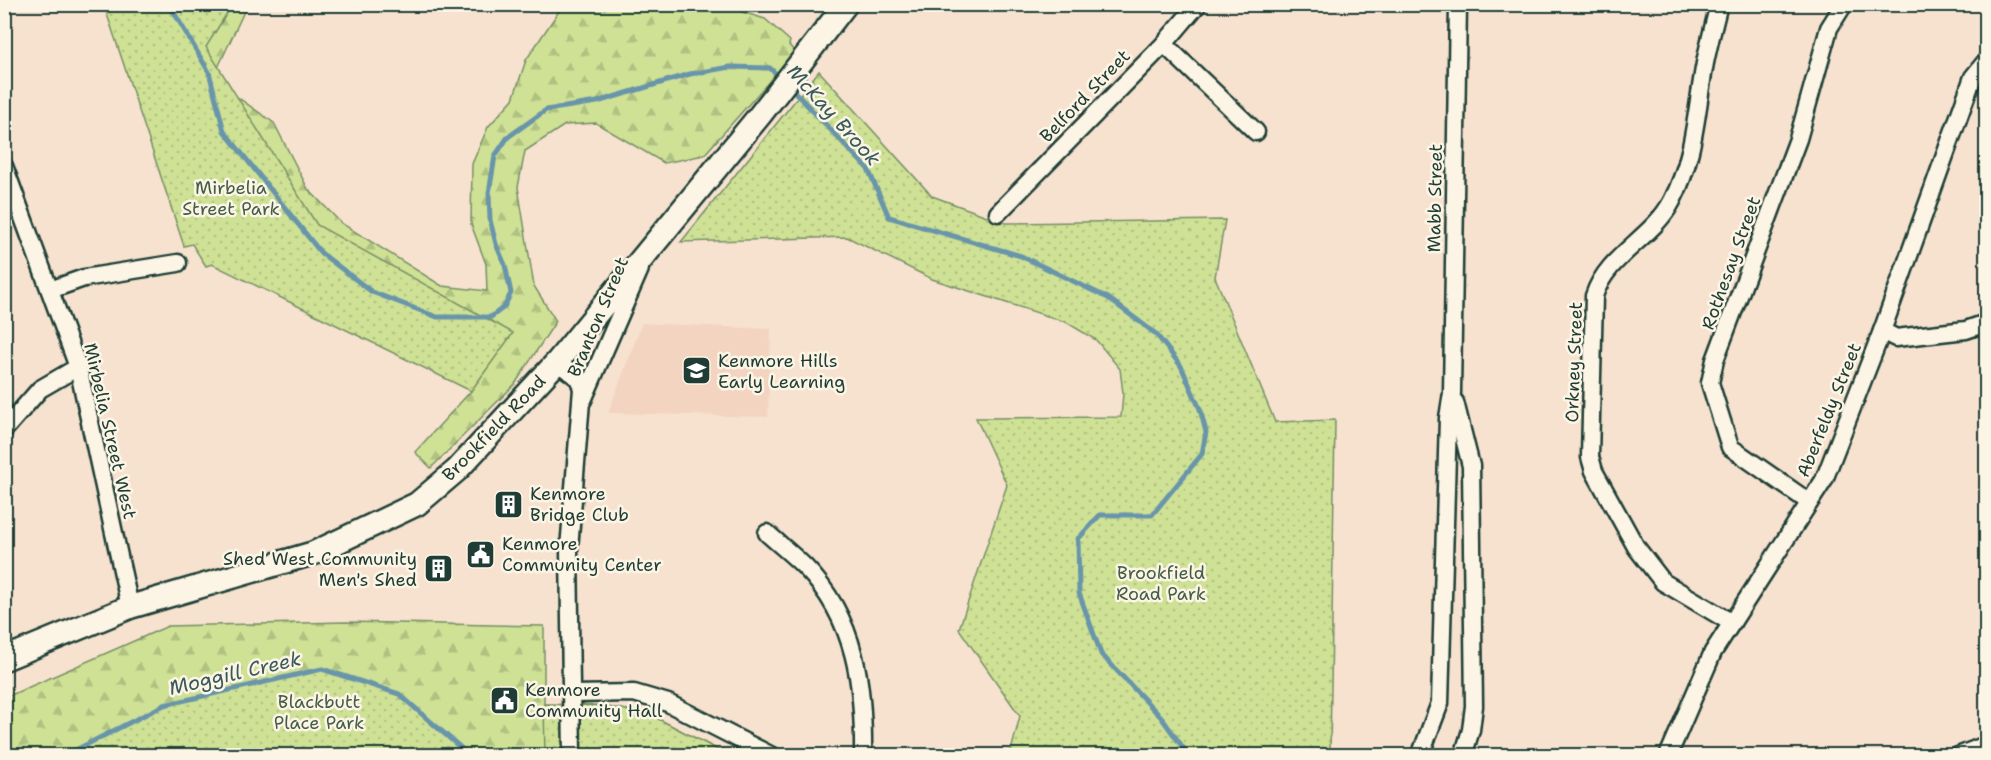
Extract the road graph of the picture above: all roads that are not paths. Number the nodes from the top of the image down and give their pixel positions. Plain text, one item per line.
1 (846, 4) edge
2 (1198, 4) edge
3 (1458, 4) edge
4 (1719, 4) edge
5 (1844, 4) edge
6 (1164, 44) junction
7 (1986, 61) edge
8 (1256, 132) dead end
9 (4, 166) edge
10 (998, 213) dead end
11 (648, 249) junction
12 (178, 263) dead end
13 (50, 290) junction
14 (1986, 323) edge
15 (1882, 331) junction
16 (557, 362) junction
17 (78, 367) junction
18 (1452, 393) junction
19 (583, 400) junction
20 (4, 430) edge
21 (1809, 502) junction
22 (766, 533) dead end
23 (130, 607) junction
24 (1732, 623) junction
25 (4, 659) edge
26 (571, 694) junction
27 (1986, 746) edge
28 (572, 756) edge
29 (772, 756) edge
30 (863, 756) edge
31 (1420, 756) edge
32 (1463, 756) edge
33 (1668, 756) edge
34 (1958, 756) edge

1 - 11 main road, Brookfield Road
2 - 6 street, Belford Street
3 - 18 street, Mabb Street
4 - 24 street, Orkney Street
5 - 21 street, Rothesay Street
6 - 8 street
6 - 10 street, Belford Street
7 - 15 street, Aberfeldy Street
9 - 13 street, Mirbelia Street West
11 - 16 main road, Brookfield Road
11 - 19 street, Branton Street
12 - 13 street
13 - 17 street, Mirbelia Street West
14 - 15 street
15 - 21 street, Aberfeldy Street
16 - 19 street, Branton Street
16 - 23 main road, Brookfield Road
17 - 20 street
17 - 23 street, Mirbelia Street West
18 - 31 street, Mabb Street
18 - 32 street, Mabb Street
19 - 26 street, Branton Street
21 - 24 street, Aberfeldy Street
22 - 30 street
23 - 25 main road, Brookfield Road
24 - 33 street, Aberfeldy Street
26 - 28 street, Branton Street
26 - 29 street
27 - 34 street

